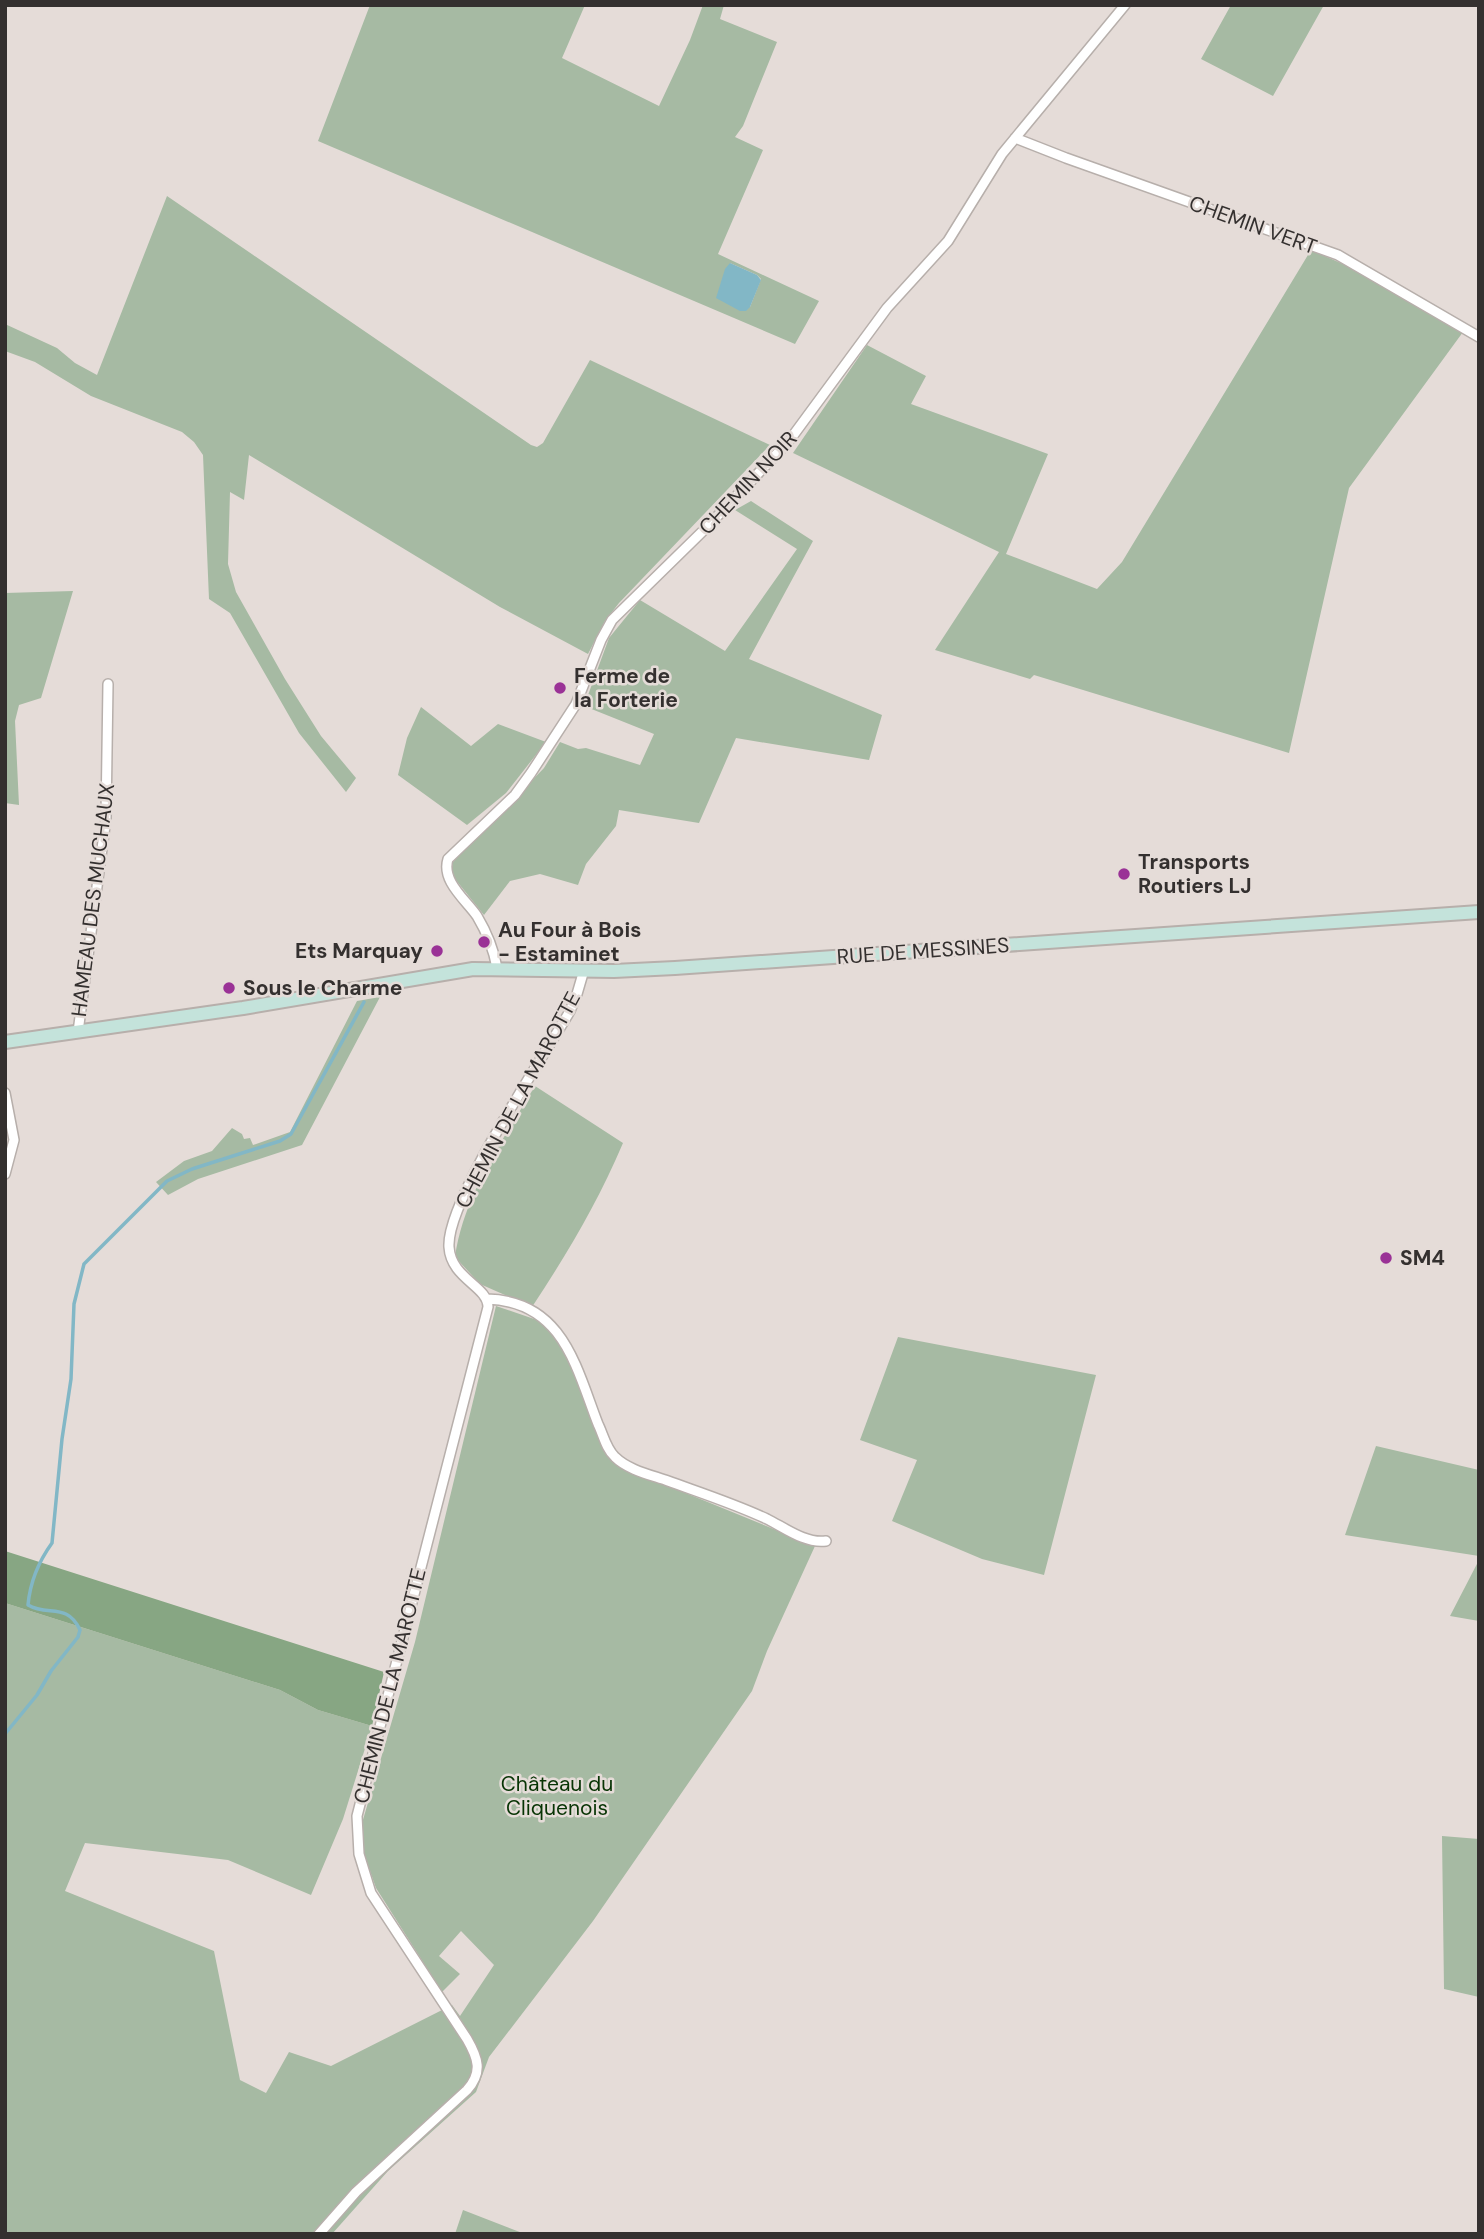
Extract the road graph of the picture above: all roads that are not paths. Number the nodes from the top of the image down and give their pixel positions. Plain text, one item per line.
1 (1125, 5) edge
2 (1015, 138) junction
3 (1479, 337) edge
4 (108, 684) dead end
5 (1479, 912) edge
6 (497, 968) junction
7 (584, 970) junction
8 (78, 1032) junction
9 (5, 1042) edge
10 (5, 1093) edge
11 (5, 1174) edge
12 (487, 1299) junction
13 (826, 1541) dead end
14 (319, 2234) edge

1 - 2 street, CHEMIN NOIR
2 - 3 street, CHEMIN VERT
2 - 6 street, CHEMIN NOIR
4 - 8 street, HAMEAU DES MUCHAUX
5 - 7 main road, RUE DE MESSINES
6 - 7 main road, RUE DE MESSINES
6 - 8 main road, RUE DE MESSINES
7 - 12 street, CHEMIN DE LA MAROTTE
8 - 9 main road, RUE DE MESSINES
10 - 11 street
12 - 13 street
12 - 14 street, CHEMIN DE LA MAROTTE

